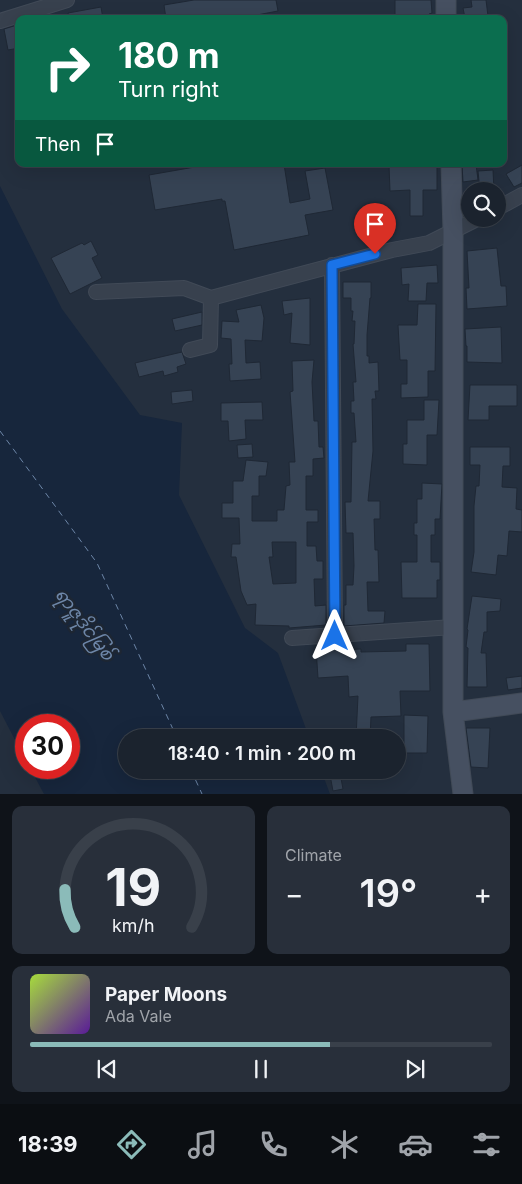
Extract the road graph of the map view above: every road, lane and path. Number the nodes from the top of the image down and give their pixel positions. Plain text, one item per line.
1 (67, 0) edge
2 (446, 0) edge
3 (19, 15) edge
4 (446, 15) edge
5 (15, 16) edge
6 (0, 21) edge
7 (451, 167) edge
8 (522, 195) edge
9 (506, 204) edge
10 (461, 227) edge
11 (453, 231) junction
12 (332, 265) junction
13 (96, 292) dead end
14 (211, 298) junction
15 (190, 350) dead end
16 (453, 628) junction
17 (335, 636) junction
18 (292, 638) dead end
19 (522, 703) edge
20 (453, 712) junction
21 (463, 794) edge

1 - 3 street
2 - 4 street
5 - 6 street
7 - 11 street
8 - 9 street
10 - 11 street
11 - 12 street
11 - 16 street
12 - 14 street
12 - 17 street
13 - 14 street
14 - 15 street
16 - 17 street
16 - 20 street
17 - 18 street
19 - 20 street
20 - 21 street

